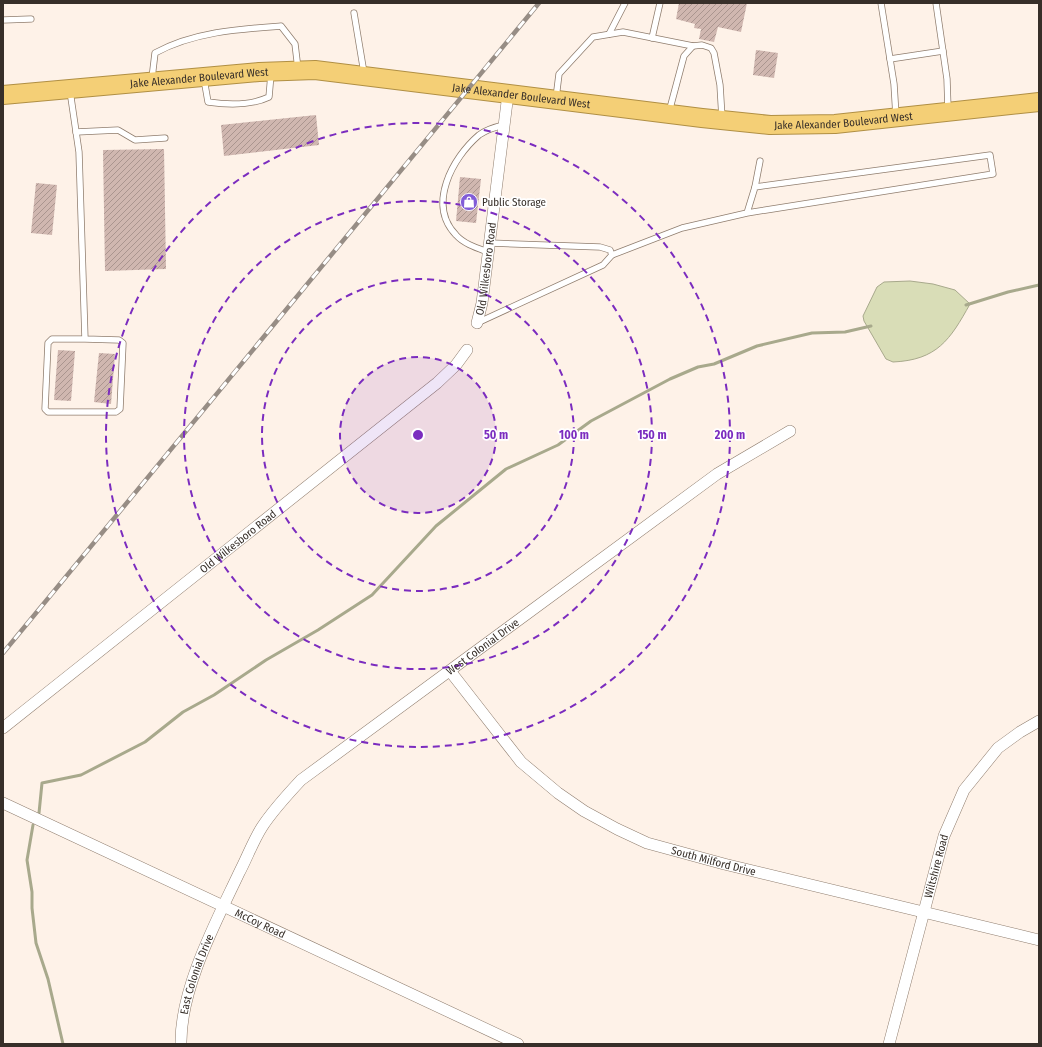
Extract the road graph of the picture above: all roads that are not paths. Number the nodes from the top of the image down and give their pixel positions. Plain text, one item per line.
1 (625, 3) edge
2 (660, 3) edge
3 (881, 3) edge
4 (936, 3) edge
5 (354, 13) dead end
6 (31, 19) dead end
7 (3, 20) edge
8 (609, 34) junction
9 (652, 38) junction
10 (693, 46) junction
11 (943, 51) junction
12 (890, 59) junction
13 (299, 71) junction
14 (272, 72) junction
15 (204, 76) junction
16 (364, 76) junction
17 (151, 81) junction
18 (69, 89) junction
19 (508, 94) junction
20 (3, 95) edge
21 (556, 100) junction
22 (1039, 102) edge
23 (948, 112) junction
24 (669, 114) junction
25 (896, 117) junction
26 (722, 120) junction
27 (504, 125) junction
28 (76, 132) junction
29 (165, 138) dead end
30 (760, 161) dead end
31 (755, 187) junction
32 (747, 213) junction
33 (489, 248) junction
34 (612, 256) junction
35 (477, 323) joint
36 (85, 339) junction
37 (467, 350) dead end
38 (790, 431) dead end
39 (450, 671) junction
40 (1039, 721) edge
41 (3, 728) edge
42 (3, 803) edge
43 (223, 907) junction
44 (922, 913) junction
45 (1039, 940) edge
46 (181, 1044) edge
47 (518, 1044) edge
48 (889, 1044) edge

1 - 8 lane
2 - 9 lane
3 - 12 lane
4 - 11 lane
5 - 16 lane
6 - 7 lane
8 - 9 lane
8 - 21 lane
9 - 10 lane
10 - 24 lane
10 - 26 lane
11 - 12 lane
11 - 23 lane
12 - 25 lane
13 - 14 highway, Jake Alexander Boulevard West
13 - 16 highway, Jake Alexander Boulevard West
13 - 17 lane
14 - 15 highway, Jake Alexander Boulevard West
14 - 15 lane
15 - 17 highway, Jake Alexander Boulevard West
16 - 19 highway, Jake Alexander Boulevard West
17 - 18 highway, Jake Alexander Boulevard West
18 - 20 highway, Jake Alexander Boulevard West
18 - 28 lane
19 - 21 highway, Jake Alexander Boulevard West
19 - 27 street, Old Wilkesboro Road
21 - 24 highway, Jake Alexander Boulevard West
22 - 23 highway, Jake Alexander Boulevard West
23 - 25 highway, Jake Alexander Boulevard West
24 - 26 highway, Jake Alexander Boulevard West
25 - 26 highway, Jake Alexander Boulevard West
27 - 33 street, Old Wilkesboro Road
27 - 33 lane
28 - 29 lane
28 - 36 lane
30 - 31 lane
31 - 32 lane
31 - 32 lane
32 - 34 lane
33 - 34 lane
33 - 35 street, Old Wilkesboro Road
34 - 35 lane
36 - 36 lane
37 - 41 street, Old Wilkesboro Road
38 - 39 street, West Colonial Drive
39 - 43 street, West Colonial Drive
39 - 44 street, South Milford Drive
40 - 44 street, Wiltshire Road
42 - 43 street, McCoy Road
43 - 46 street, East Colonial Drive
43 - 47 street, McCoy Road
44 - 45 street, South Milford Drive
44 - 48 street, Wiltshire Road

